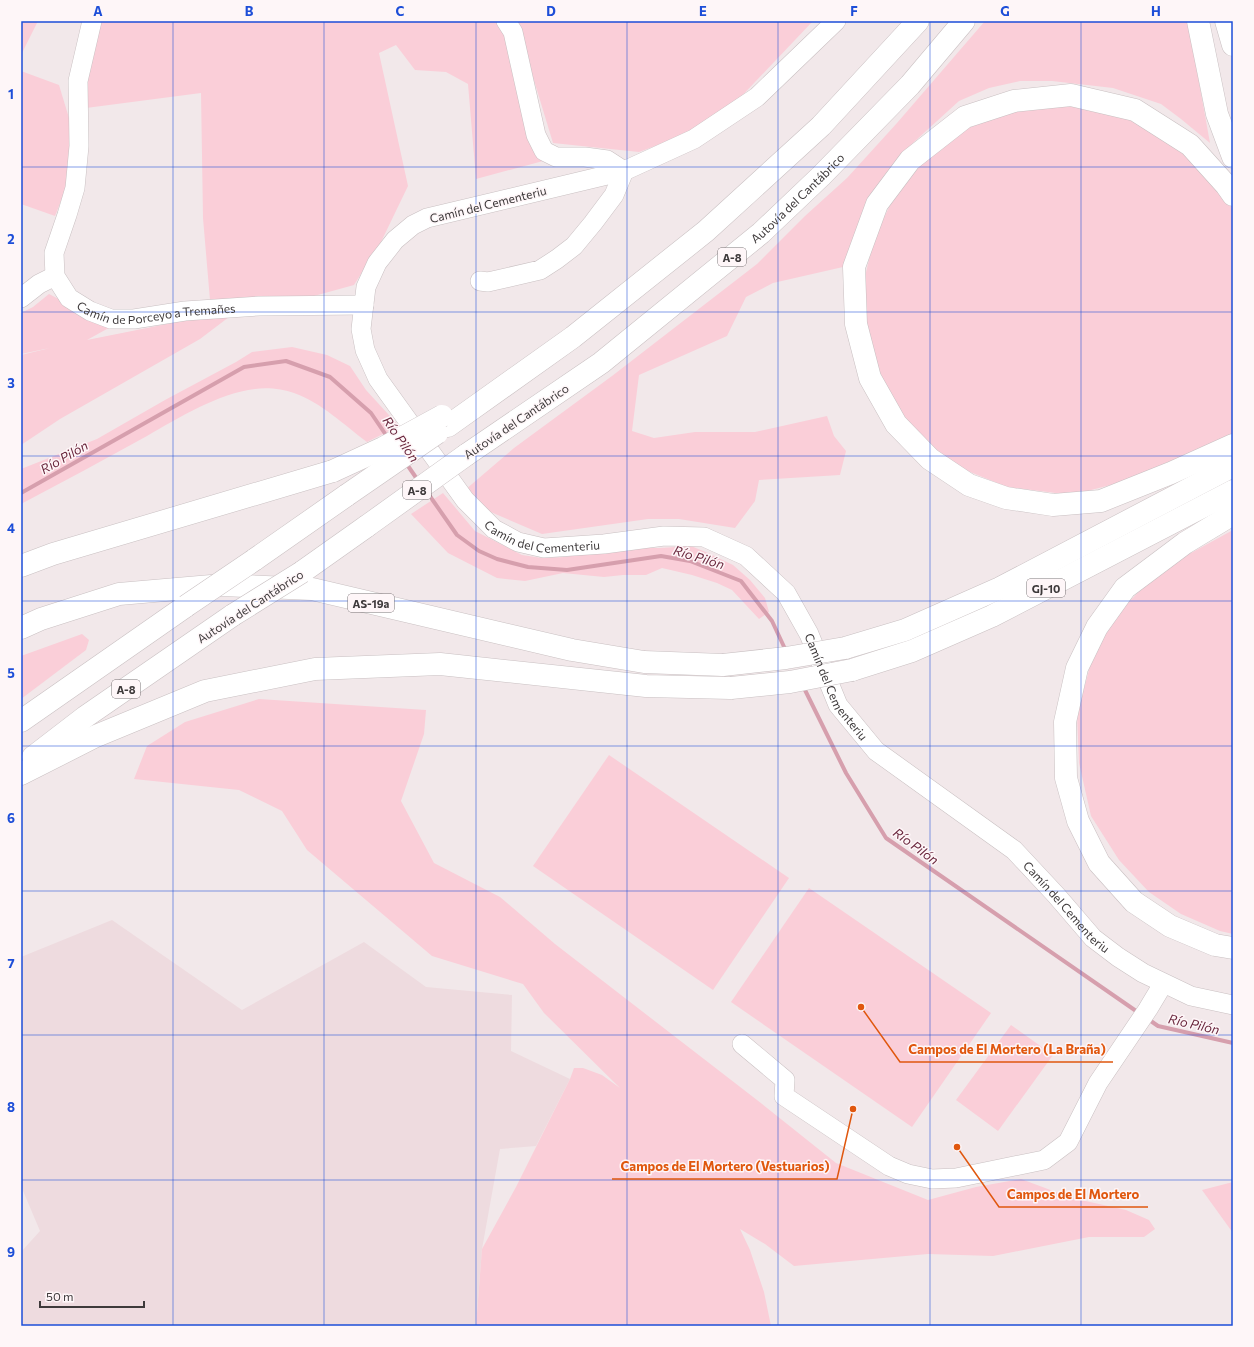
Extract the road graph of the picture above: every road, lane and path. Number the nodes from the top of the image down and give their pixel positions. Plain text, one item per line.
1 (92, 21) edge
2 (506, 21) edge
3 (836, 21) edge
4 (918, 21) edge
5 (964, 21) edge
6 (1198, 21) edge
7 (1226, 21) edge
8 (1233, 45) edge
9 (1233, 157) edge
10 (624, 171) junction
11 (1233, 195) edge
12 (55, 276) junction
13 (480, 281) dead end
14 (21, 298) edge
15 (364, 305) junction
16 (445, 421) junction
17 (1233, 445) edge
18 (1233, 466) edge
19 (1233, 491) edge
20 (1233, 514) edge
21 (21, 566) edge
22 (21, 628) edge
23 (723, 665) joint
24 (21, 721) edge
25 (21, 766) edge
26 (21, 774) edge
27 (1233, 948) edge
28 (1163, 984) junction
29 (1233, 1005) edge
30 (742, 1044) dead end

1 - 12 street, Camín de Porceyo a Tremañes
2 - 10 street
3 - 10 street, Camín del Cementeriu
4 - 16 highway
5 - 25 highway, Autovía del Cantábrico / A-8, bridge
6 - 9 highway
7 - 8 highway
10 - 13 street
10 - 15 street, Camín del Cementeriu
11 - 17 highway
12 - 14 street
12 - 15 street, Camín de Porceyo a Tremañes
15 - 28 street, Camín del Cementeriu
16 - 21 highway, bridge
16 - 24 highway, bridge
18 - 23 highway, GJ-10, bridge
19 - 26 highway, GJ-10, bridge
20 - 27 highway
22 - 23 highway, AS-19a
28 - 29 street, Camín del Cementeriu
28 - 30 street

